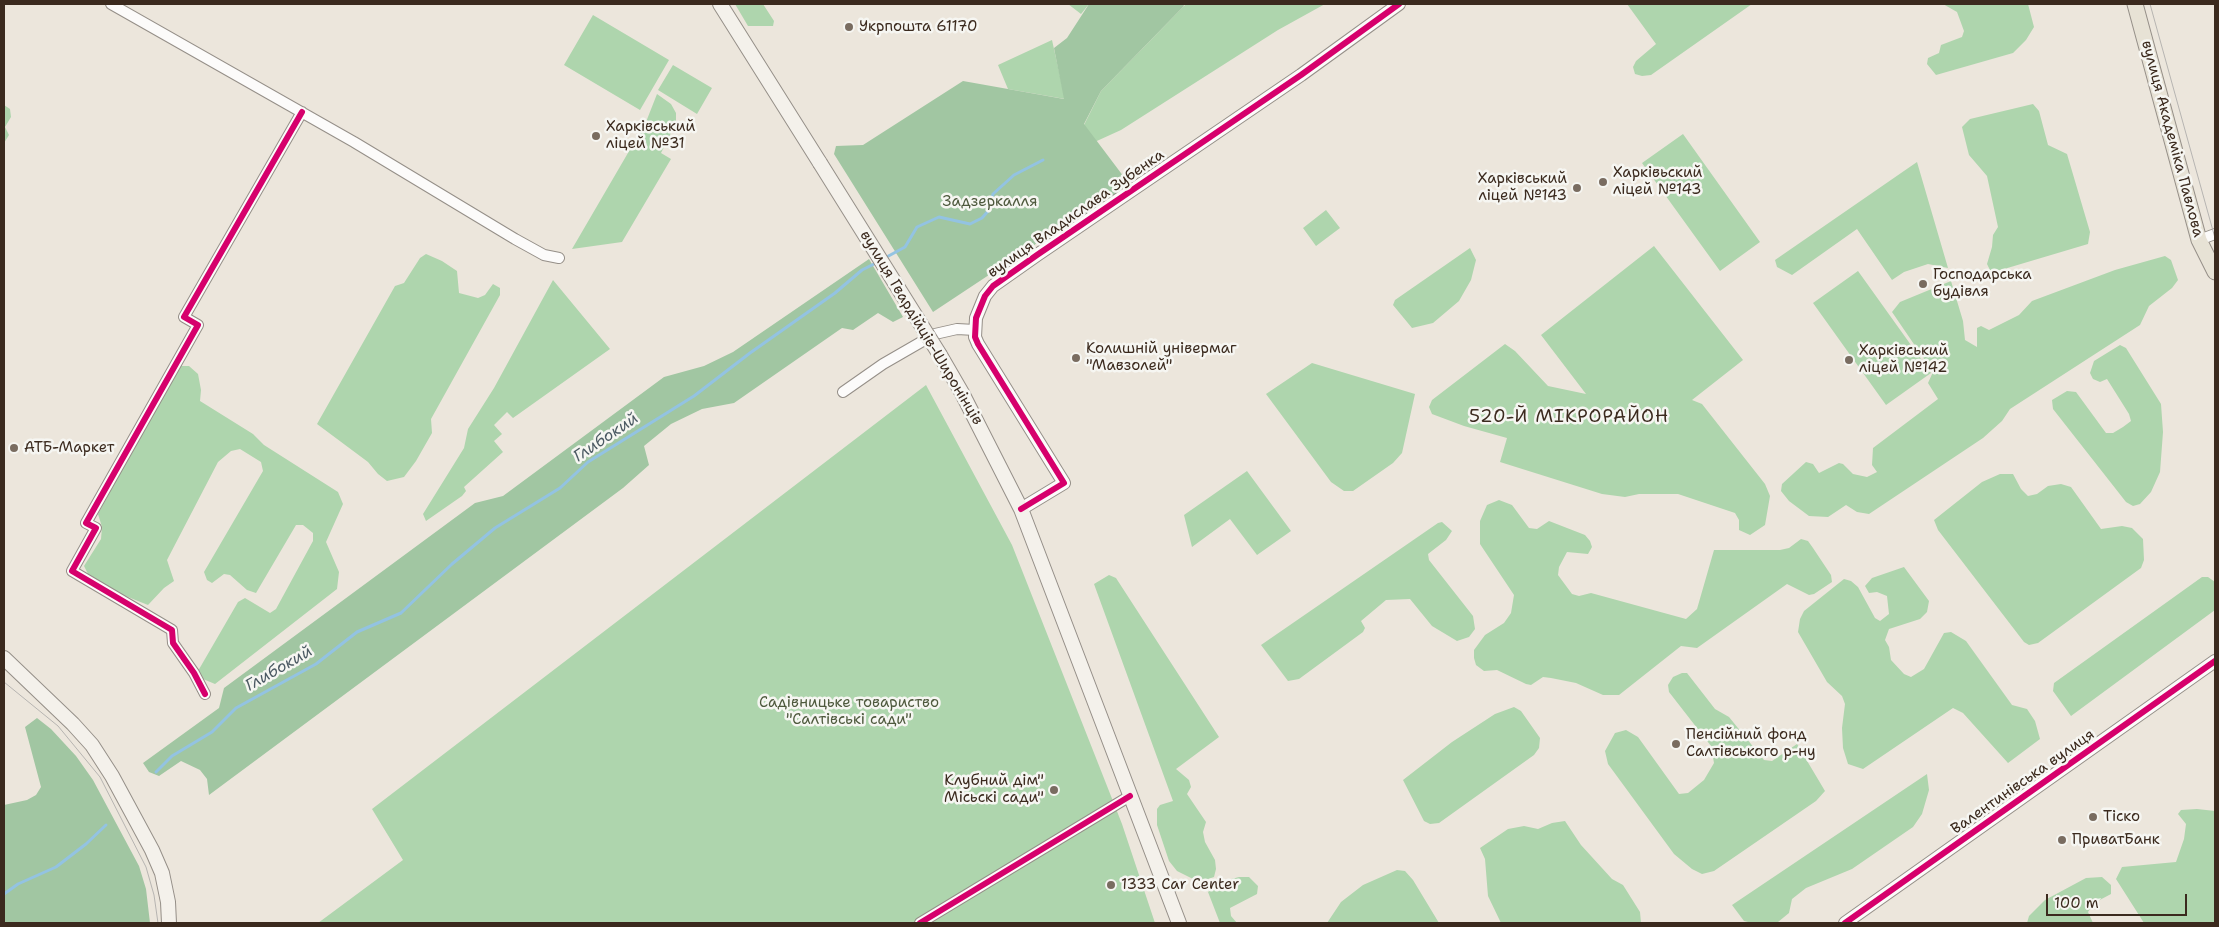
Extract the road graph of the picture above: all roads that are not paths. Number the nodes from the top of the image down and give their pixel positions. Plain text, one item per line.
1 (111, 4) edge
2 (720, 4) edge
3 (1399, 4) edge
4 (2135, 4) edge
5 (302, 112) junction
6 (2215, 234) edge
7 (2199, 240) junction
8 (559, 258) dead end
9 (2215, 272) edge
10 (975, 330) junction
11 (843, 392) dead end
12 (1021, 509) junction
13 (4, 658) edge
14 (2215, 661) edge
15 (205, 694) dead end
16 (1130, 796) junction
17 (169, 923) edge
18 (920, 923) edge
19 (1179, 923) edge
20 (1845, 923) edge

1 - 5 street
2 - 12 main road, вулиця Гвардійців-Широнінців, bridge
3 - 10 street, вулиця Владислава Зубенка
4 - 7 main road, вулиця Академіка Павлова
5 - 8 street
5 - 15 street
6 - 7 street
7 - 9 main road, вулиця Академіка Павлова
10 - 11 street
10 - 12 street
12 - 16 main road, вулиця Гвардійців-Широнінців
13 - 17 main road
14 - 20 street, Валентинівська вулиця
16 - 18 street
16 - 19 main road, вулиця Гвардійців-Широнінців

